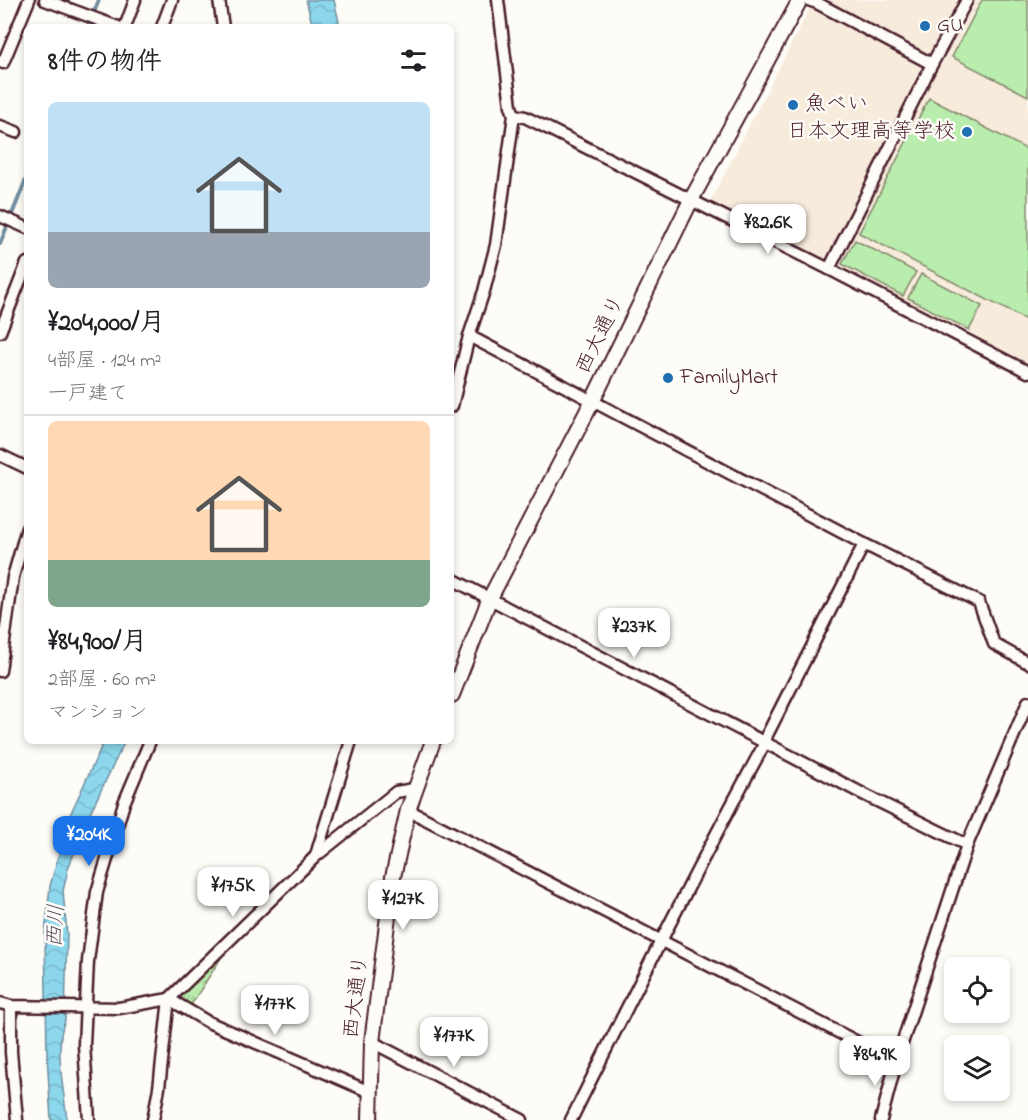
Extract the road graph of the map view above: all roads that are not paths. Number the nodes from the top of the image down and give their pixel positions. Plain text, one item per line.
1 (29, 0) edge
2 (135, 0) edge
3 (172, 0) edge
4 (219, 0) edge
5 (498, 0) edge
6 (800, 0) edge
7 (808, 0) edge
8 (967, 0) edge
9 (51, 1) edge
10 (110, 24) edge
11 (126, 24) edge
12 (163, 24) edge
13 (223, 24) edge
14 (0, 62) edge
15 (932, 64) junction
16 (514, 115) junction
17 (0, 126) edge
18 (16, 132) dead end
19 (691, 200) junction
20 (0, 216) edge
21 (24, 227) edge
22 (829, 269) junction
23 (24, 271) edge
24 (0, 332) edge
25 (469, 336) junction
26 (1028, 372) edge
27 (454, 398) edge
28 (592, 402) junction
29 (0, 455) edge
30 (24, 467) edge
31 (24, 538) edge
32 (864, 544) junction
33 (454, 580) edge
34 (489, 600) junction
35 (1028, 663) edge
36 (0, 670) edge
37 (454, 690) edge
38 (1028, 702) edge
39 (765, 743) junction
40 (149, 744) edge
41 (350, 744) edge
42 (432, 744) edge
43 (414, 789) junction
44 (408, 810) junction
45 (967, 845) junction
46 (316, 856) junction
47 (660, 940) junction
48 (169, 999) junction
49 (6, 1004) edge
50 (82, 1008) junction
51 (372, 1042) junction
52 (896, 1062) junction
53 (370, 1092) junction
54 (17, 1120) edge
55 (89, 1120) edge
56 (153, 1120) edge
57 (370, 1120) edge
58 (522, 1120) edge
59 (571, 1120) edge
60 (881, 1120) edge

1 - 14 street
2 - 11 street
3 - 12 street
4 - 13 street
5 - 16 street
6 - 19 street, 西大通り
7 - 15 street
8 - 15 street
9 - 10 street
15 - 22 street
16 - 19 street
16 - 25 street
17 - 18 street
19 - 22 street
19 - 28 street, 西大通り
20 - 21 street
22 - 26 street
23 - 24 street
25 - 27 street
25 - 28 street
28 - 32 street
28 - 34 street, 西大通り
29 - 30 street
31 - 36 street
32 - 35 street
32 - 39 street
33 - 34 street
34 - 37 street, 西大通り
34 - 39 street
38 - 45 street
39 - 45 street
39 - 47 street
40 - 50 street
41 - 46 street
42 - 43 street, 西大通り
43 - 44 street, 西大通り
43 - 46 street
44 - 47 street
44 - 51 street, 西大通り
45 - 52 street
46 - 48 street
47 - 52 street
47 - 59 street
48 - 50 street
48 - 53 street
48 - 56 street
49 - 50 street
49 - 54 street
50 - 55 street
51 - 53 street, 西大通り
51 - 58 street
52 - 60 street
53 - 57 street, 西大通り

